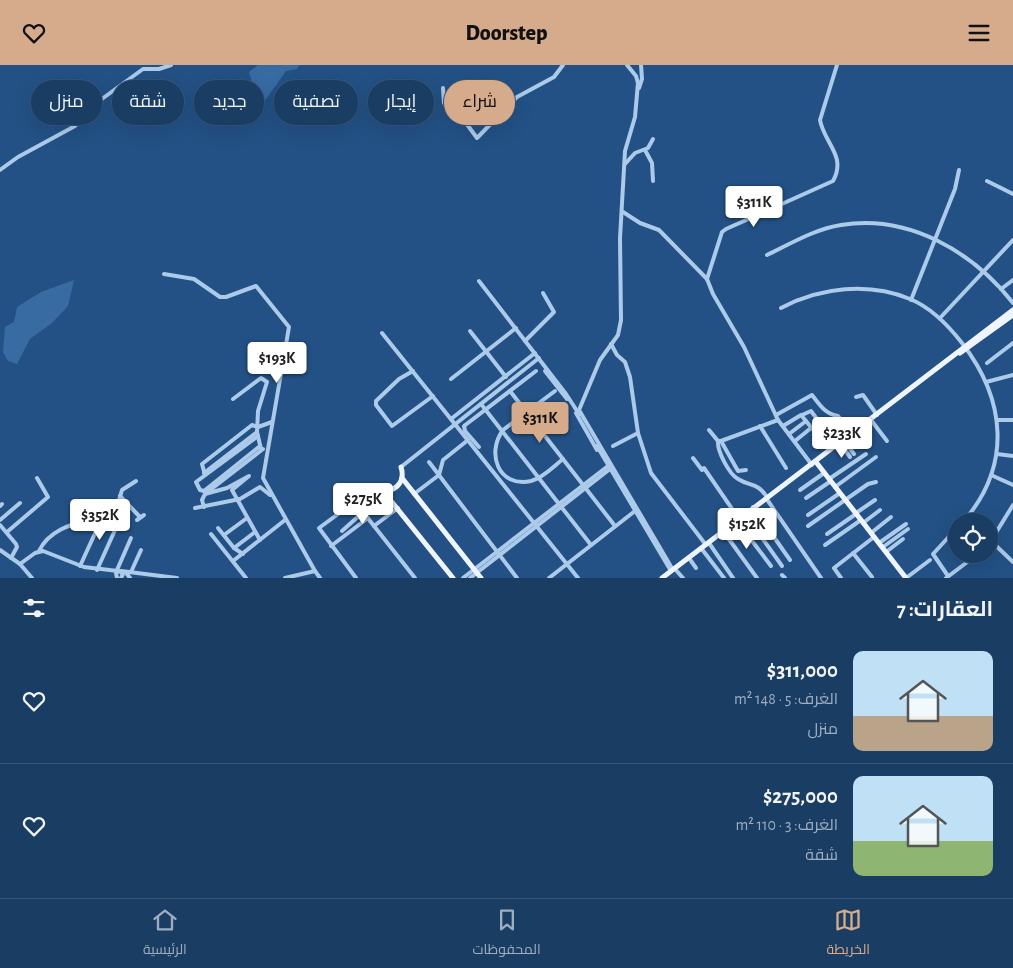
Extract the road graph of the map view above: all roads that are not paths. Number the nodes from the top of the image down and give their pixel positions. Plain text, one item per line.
1 (171, 65) edge
2 (564, 65) edge
3 (627, 65) edge
4 (641, 65) edge
5 (837, 65) edge
6 (443, 88) dead end
7 (638, 92) junction
8 (653, 139) dead end
9 (645, 150) junction
10 (625, 164) junction
11 (0, 170) edge
12 (958, 170) dead end
13 (653, 181) dead end
14 (987, 181) dead end
15 (1013, 195) edge
16 (622, 212) junction
17 (935, 239) junction
18 (1013, 240) edge
19 (767, 255) dead end
20 (984, 273) junction
21 (164, 274) dead end
22 (707, 279) junction
23 (1013, 280) edge
24 (479, 281) dead end
25 (1001, 289) junction
26 (542, 293) dead end
27 (912, 300) junction
28 (1013, 303) edge
29 (781, 308) dead end
30 (1013, 310) edge
31 (1013, 315) edge
32 (940, 318) junction
33 (516, 329) junction
34 (470, 331) dead end
35 (382, 333) dead end
36 (525, 341) junction
37 (1013, 343) edge
38 (611, 344) junction
39 (966, 348) junction
40 (486, 352) junction
41 (534, 354) junction
42 (538, 359) junction
43 (987, 363) dead end
44 (413, 371) junction
45 (536, 371) dead end
46 (1013, 375) edge
47 (505, 377) junction
48 (451, 379) dead end
49 (508, 381) junction
50 (986, 382) junction
51 (510, 391) junction
52 (555, 391) dead end
53 (433, 397) junction
54 (856, 397) dead end
55 (234, 399) dead end
56 (481, 404) junction
57 (485, 409) junction
58 (526, 412) junction
59 (776, 415) junction
60 (802, 415) junction
61 (877, 415) junction
62 (451, 419) junction
63 (871, 419) junction
64 (778, 420) junction
65 (998, 420) junction
66 (1013, 420) edge
67 (806, 421) junction
68 (272, 422) junction
69 (456, 425) junction
70 (760, 426) junction
71 (783, 426) junction
72 (811, 429) junction
73 (709, 430) dead end
74 (257, 431) junction
75 (502, 431) junction
76 (638, 433) junction
77 (789, 434) junction
78 (852, 434) junction
79 (829, 435) dead end
80 (820, 438) dead end
81 (468, 440) junction
82 (719, 441) junction
83 (794, 441) junction
84 (842, 441) junction
85 (887, 441) dead end
86 (612, 446) dead end
87 (479, 447) dead end
88 (261, 448) junction
89 (267, 449) junction
90 (866, 454) dead end
91 (997, 454) junction
92 (852, 455) dead end
93 (1013, 456) edge
94 (876, 457) dead end
95 (693, 458) dead end
96 (563, 459) junction
97 (429, 462) dead end
98 (814, 463) junction
99 (401, 467) joint
100 (608, 468) junction
101 (786, 468) dead end
102 (746, 470) dead end
103 (824, 473) junction
104 (204, 474) junction
105 (439, 475) junction
106 (991, 475) junction
107 (36, 478) dead end
108 (539, 478) junction
109 (402, 479) junction
110 (830, 480) junction
111 (136, 481) dead end
112 (876, 482) dead end
113 (1013, 485) edge
114 (375, 487) joint
115 (585, 487) junction
116 (835, 487) junction
117 (800, 490) dead end
118 (383, 491) junction
119 (840, 493) junction
120 (205, 494) junction
121 (414, 494) junction
122 (120, 496) junction
123 (272, 496) junction
124 (767, 497) junction
125 (806, 497) dead end
126 (236, 500) junction
127 (846, 500) junction
128 (875, 500) dead end
129 (20, 503) dead end
130 (371, 505) dead end
131 (560, 505) junction
132 (1013, 505) edge
133 (204, 507) junction
134 (753, 507) junction
135 (195, 508) dead end
136 (398, 508) junction
137 (880, 511) dead end
138 (363, 512) junction
139 (634, 512) junction
140 (970, 513) edge
141 (746, 514) junction
142 (856, 514) junction
143 (808, 515) dead end
144 (103, 516) junction
145 (141, 517) dead end
146 (891, 517) dead end
147 (247, 518) junction
148 (368, 518) junction
149 (0, 519) edge
150 (120, 519) dead end
151 (285, 520) junction
152 (738, 520) junction
153 (862, 521) junction
154 (0, 525) edge
155 (536, 525) junction
156 (374, 526) junction
157 (808, 526) dead end
158 (615, 527) junction
159 (907, 527) dead end
160 (218, 528) dead end
161 (998, 528) edge
162 (342, 531) dead end
163 (723, 531) junction
164 (7, 532) junction
165 (255, 532) junction
166 (211, 534) dead end
167 (827, 534) dead end
168 (224, 535) junction
169 (872, 535) junction
170 (131, 538) dead end
171 (948, 538) edge
172 (903, 539) dead end
173 (260, 540) junction
174 (591, 545) junction
175 (705, 545) junction
176 (826, 545) dead end
177 (331, 546) junction
178 (883, 547) junction
179 (234, 548) junction
180 (998, 549) edge
181 (0, 550) edge
182 (142, 550) dead end
183 (39, 551) junction
184 (498, 553) junction
185 (853, 553) junction
186 (1013, 553) edge
187 (243, 554) junction
188 (11, 558) junction
189 (689, 558) junction
190 (1008, 558) junction
191 (790, 560) dead end
192 (930, 560) dead end
193 (234, 561) junction
194 (1013, 562) edge
195 (966, 563) edge
196 (20, 564) junction
197 (567, 564) junction
198 (80, 566) junction
199 (770, 566) dead end
200 (782, 566) dead end
201 (696, 568) dead end
202 (96, 570) junction
203 (315, 571) junction
204 (476, 571) junction
205 (672, 571) junction
206 (122, 575) edge
207 (300, 577) edge
208 (872, 577) edge
209 (947, 577) edge
210 (32, 578) edge
211 (177, 578) edge
212 (246, 578) edge
213 (285, 578) edge
214 (320, 578) edge
215 (356, 578) edge
216 (415, 578) edge
217 (453, 578) edge
218 (463, 578) edge
219 (470, 578) edge
220 (481, 578) edge
221 (517, 578) edge
222 (549, 578) edge
223 (578, 578) edge
224 (662, 578) edge
225 (683, 578) edge
226 (724, 578) edge
227 (733, 578) edge
228 (757, 578) edge
229 (821, 578) edge
230 (841, 578) edge
231 (906, 578) edge

1 - 11 street
2 - 6 street
3 - 7 street
4 - 7 street
5 - 22 street
7 - 10 street
8 - 9 street
9 - 10 street
9 - 13 street
10 - 16 street
12 - 17 street
14 - 15 street
16 - 22 street
16 - 38 street
17 - 19 street
17 - 20 street
17 - 27 street
18 - 20 street
20 - 25 street
20 - 32 street
21 - 68 street
22 - 59 street
23 - 25 street
24 - 33 street
25 - 28 street
26 - 36 street
27 - 29 street
27 - 32 street
30 - 39 main road
31 - 39 main road
32 - 39 street
33 - 36 street
33 - 40 street
34 - 40 street
35 - 44 street
36 - 41 street
37 - 43 street
38 - 76 street
38 - 205 street
39 - 50 street
39 - 61 main road
40 - 47 street
40 - 48 street
41 - 42 street
41 - 47 street
42 - 49 street
42 - 100 street
44 - 53 street
44 - 53 street
45 - 51 street
46 - 50 street
47 - 49 street
47 - 62 street
49 - 56 street
50 - 65 street
51 - 57 street
51 - 58 street
52 - 58 street
53 - 62 street
54 - 61 street
55 - 74 street
56 - 57 street
56 - 69 street
57 - 75 street
57 - 87 street
58 - 75 street
58 - 96 street
59 - 64 street
59 - 78 street
60 - 67 street
60 - 71 street
60 - 79 street
61 - 63 main road
62 - 69 street
63 - 78 main road
63 - 85 street
64 - 70 street
64 - 71 street
65 - 66 street
65 - 91 street
67 - 72 street
67 - 77 street
68 - 74 street
68 - 89 street
69 - 81 street
69 - 99 street
70 - 82 street
70 - 101 street
71 - 77 street
72 - 80 street
72 - 83 street
73 - 82 street
74 - 88 street
74 - 104 street
74 - 104 street
75 - 108 street
75 - 108 street
76 - 86 street
76 - 175 street
77 - 83 street
78 - 84 main road
81 - 105 street
81 - 155 street
82 - 102 street
82 - 124 street
83 - 98 street
84 - 92 street
84 - 98 main road
88 - 89 street
88 - 104 street
88 - 120 street
89 - 123 street
90 - 110 street
91 - 93 street
91 - 106 street
94 - 116 street
95 - 152 street
96 - 108 street
96 - 115 street
97 - 105 street
98 - 103 main road
98 - 124 main road
99 - 109 main road
100 - 115 street
100 - 139 street
103 - 110 main road
103 - 117 street
105 - 121 street
105 - 184 street
106 - 113 street
106 - 140 street
107 - 164 street
108 - 131 street
109 - 118 main road
109 - 121 main road
110 - 116 main road
110 - 125 street
111 - 122 street
112 - 127 street
114 - 118 main road
114 - 177 street
115 - 131 street
115 - 158 street
116 - 119 main road
118 - 136 main road
119 - 127 main road
119 - 143 street
120 - 126 street
120 - 133 street
121 - 204 main road
122 - 144 street
122 - 145 street
123 - 126 street
123 - 151 street
124 - 134 main road
124 - 229 street
126 - 133 street
126 - 147 street
127 - 142 main road
127 - 157 street
128 - 142 street
129 - 149 street
130 - 138 street
131 - 155 street
131 - 174 street
132 - 161 street
133 - 135 street
134 - 141 main road
134 - 191 street
136 - 156 street
136 - 217 main road
137 - 153 street
138 - 148 street
138 - 162 street
139 - 158 street
139 - 205 street
141 - 152 main road
141 - 200 street
142 - 153 main road
142 - 167 street
144 - 183 street
144 - 198 street
146 - 169 street
147 - 165 street
147 - 168 street
148 - 156 street
148 - 177 street
150 - 202 street
151 - 173 street
151 - 203 street
152 - 163 main road
152 - 199 street
153 - 169 main road
153 - 176 street
154 - 164 street
155 - 184 street
155 - 197 street
156 - 216 street
158 - 174 street
159 - 178 street
160 - 168 street
163 - 175 main road
163 - 228 street
164 - 188 street
165 - 173 street
165 - 179 street
166 - 193 street
168 - 179 street
169 - 178 main road
169 - 185 street
170 - 206 street
171 - 209 street
172 - 178 street
173 - 187 street
174 - 197 street
175 - 189 main road
175 - 226 street
175 - 227 street
177 - 215 street
178 - 231 main road
179 - 187 street
180 - 190 street
181 - 188 street
182 - 206 street
183 - 196 street
183 - 198 street
184 - 204 street
184 - 221 street
185 - 208 street
185 - 230 street
186 - 190 street
187 - 193 street
188 - 196 street
189 - 201 street
189 - 205 main road
190 - 194 street
192 - 231 street
193 - 212 street
195 - 209 street
196 - 210 street
197 - 222 street
197 - 223 street
198 - 202 street
202 - 206 street
203 - 207 street
203 - 214 street
204 - 218 street
204 - 219 street
204 - 220 main road
205 - 224 main road
205 - 225 street
206 - 211 street
207 - 213 street

